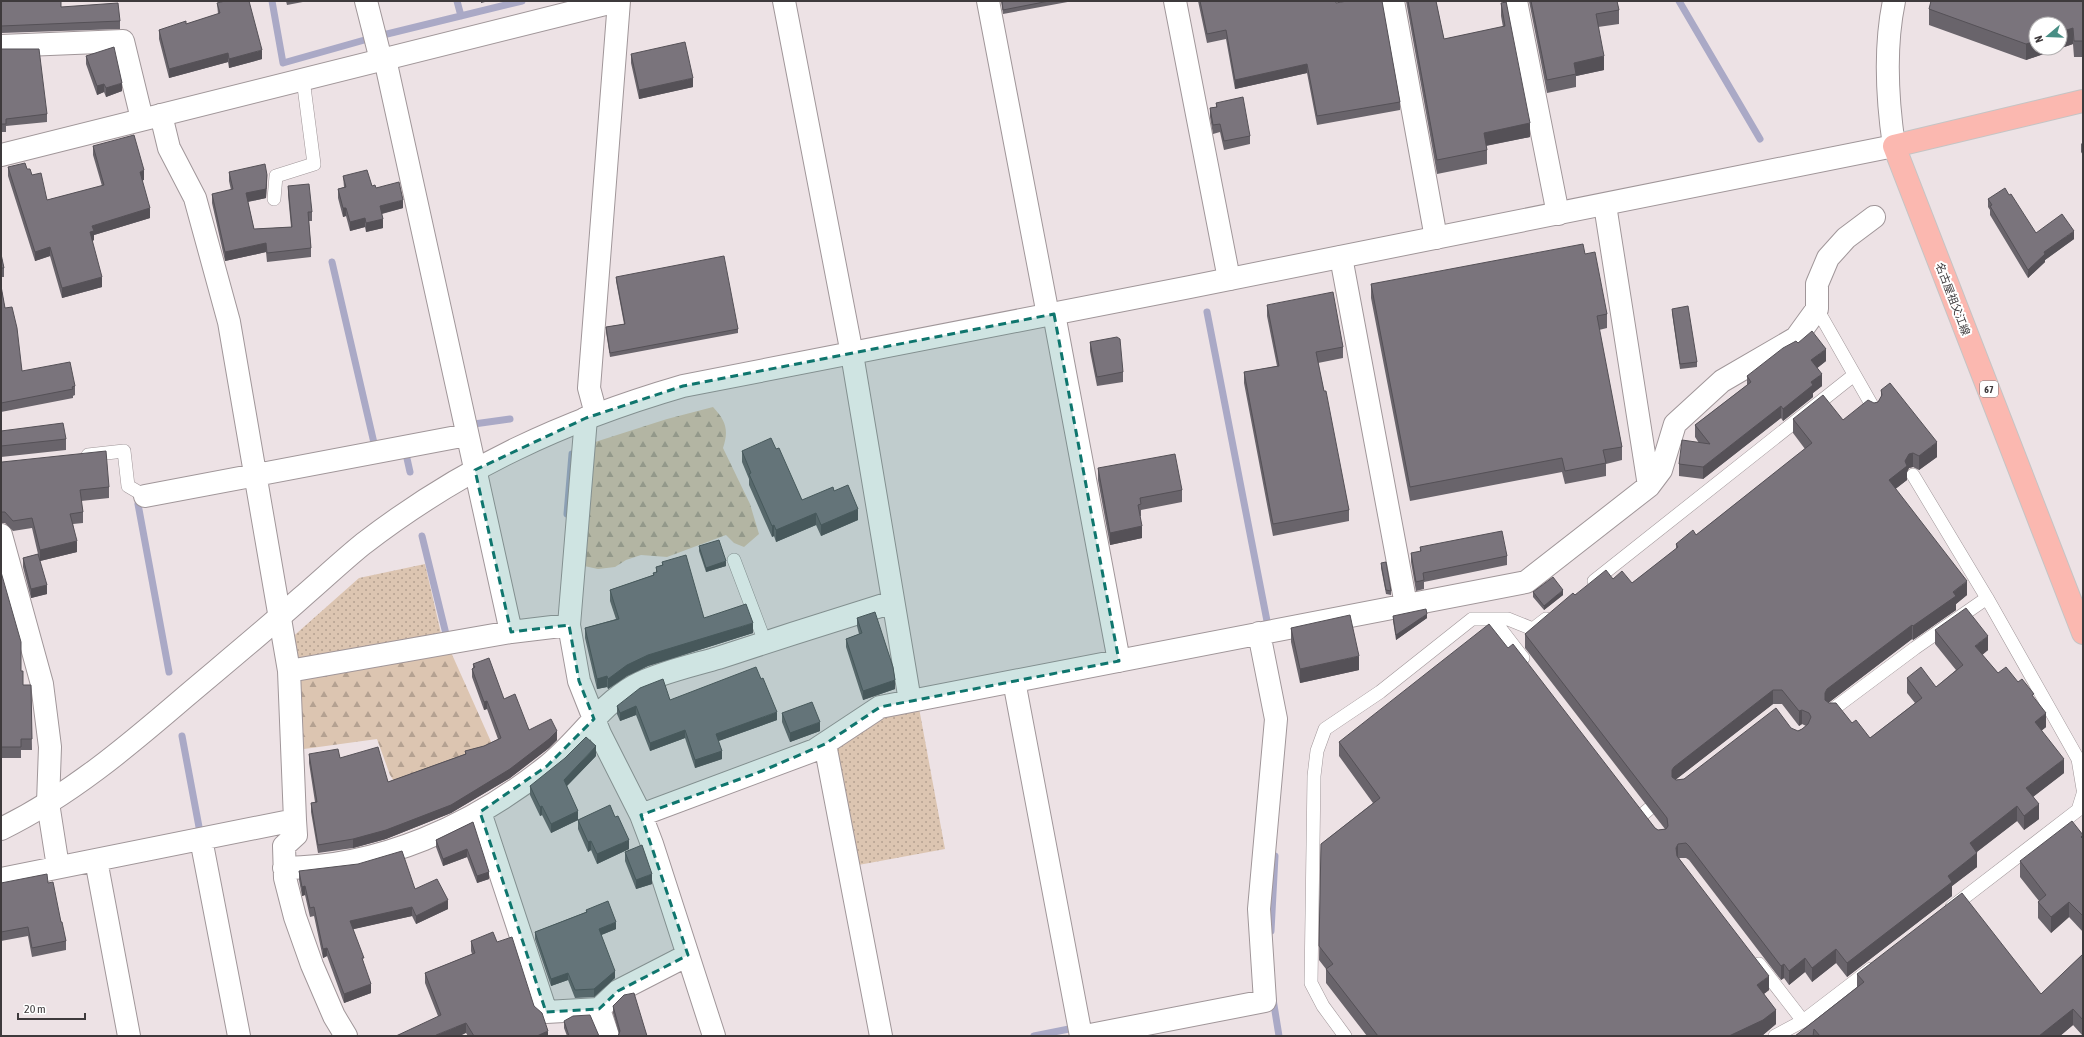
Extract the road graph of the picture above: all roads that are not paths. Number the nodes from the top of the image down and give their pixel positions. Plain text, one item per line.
1 (366, 1) edge
2 (618, 1) edge
3 (784, 1) edge
4 (988, 1) edge
5 (1175, 1) edge
6 (1393, 1) edge
7 (1516, 1) edge
8 (1894, 1) edge
9 (1, 46) edge
10 (383, 60) junction
11 (303, 80) junction
12 (2083, 101) edge
13 (151, 117) junction
14 (1894, 146) junction
15 (1, 155) edge
16 (274, 199) dead end
17 (1605, 205) junction
18 (1558, 214) junction
19 (1874, 217) dead end
20 (1436, 238) junction
21 (1341, 257) junction
22 (1229, 280) junction
23 (1817, 308) junction
24 (1051, 315) junction
25 (852, 354) junction
26 (1854, 375) junction
27 (1874, 409) edge
28 (591, 416) junction
29 (467, 435) junction
30 (78, 456) edge
31 (474, 470) junction
32 (255, 475) junction
33 (1913, 475) dead end
34 (1649, 486) junction
35 (144, 496) joint
36 (1, 535) edge
37 (734, 560) dead end
38 (1582, 590) edge
39 (1987, 598) junction
40 (893, 602) junction
41 (1406, 605) junction
42 (1558, 610) edge
43 (279, 618) junction
44 (1493, 619) junction
45 (569, 624) junction
46 (511, 632) junction
47 (2083, 633) edge
48 (1260, 634) junction
49 (766, 642) junction
50 (1119, 661) junction
51 (1532, 669) edge
52 (289, 671) junction
53 (1014, 682) junction
54 (910, 701) junction
55 (1832, 710) edge
56 (594, 719) junction
57 (825, 744) junction
58 (2083, 789) edge
59 (2083, 794) edge
60 (1634, 802) edge
61 (48, 803) junction
62 (480, 812) junction
63 (641, 815) junction
64 (295, 820) junction
65 (1652, 826) edge
66 (1, 829) edge
67 (201, 839) junction
68 (96, 860) junction
69 (58, 867) junction
70 (284, 868) junction
71 (1, 879) edge
72 (1941, 915) edge
73 (1750, 952) edge
74 (688, 955) junction
75 (1878, 963) edge
76 (599, 1009) junction
77 (1803, 1021) junction
78 (1157, 1029) edge
79 (129, 1036) edge
80 (239, 1036) edge
81 (346, 1036) edge
82 (608, 1036) edge
83 (714, 1036) edge
84 (881, 1036) edge
85 (1081, 1036) edge
86 (1085, 1036) edge
87 (1345, 1036) edge
88 (1775, 1036) edge

1 - 10 street
2 - 10 street
2 - 28 street
3 - 25 street
4 - 24 street
5 - 22 street
6 - 20 street
7 - 18 street
8 - 14 street
9 - 13 street
10 - 11 street
10 - 29 street
11 - 13 street
11 - 16 lane
12 - 14 main road
13 - 15 street
13 - 32 street
14 - 17 street
14 - 47 main road, 名古屋祖父江線 / 67
17 - 18 street
17 - 34 street
18 - 20 street
19 - 23 street
20 - 21 street
21 - 22 street
21 - 41 street
22 - 24 street
23 - 26 lane
23 - 34 street
24 - 25 street
24 - 50 street
25 - 28 street
25 - 40 street
26 - 27 lane
26 - 38 lane
28 - 31 street
28 - 45 street
29 - 31 street
29 - 32 street
30 - 35 lane
31 - 43 street
31 - 46 street
32 - 35 street
32 - 43 street
33 - 39 lane
34 - 41 street
36 - 61 street
37 - 49 lane
39 - 55 lane
39 - 58 lane
40 - 49 street
40 - 54 street
41 - 48 street
42 - 44 lane
43 - 52 street
43 - 61 street
44 - 51 lane
44 - 87 lane
45 - 46 street
45 - 56 street
46 - 52 street
48 - 50 street
48 - 78 street
49 - 56 street
50 - 53 street
52 - 64 street
53 - 54 street
53 - 85 street
54 - 57 street
56 - 62 street
56 - 63 street
57 - 63 street
57 - 84 street
59 - 72 lane
60 - 65 lane
61 - 66 street
61 - 69 street
62 - 70 street
62 - 76 street
63 - 74 street
64 - 67 street
64 - 70 street
67 - 68 street
67 - 80 street
68 - 69 street
68 - 79 street
69 - 71 street
70 - 81 street
73 - 77 lane
74 - 76 street
74 - 83 street
75 - 77 lane
76 - 82 street
77 - 88 lane
78 - 86 street

